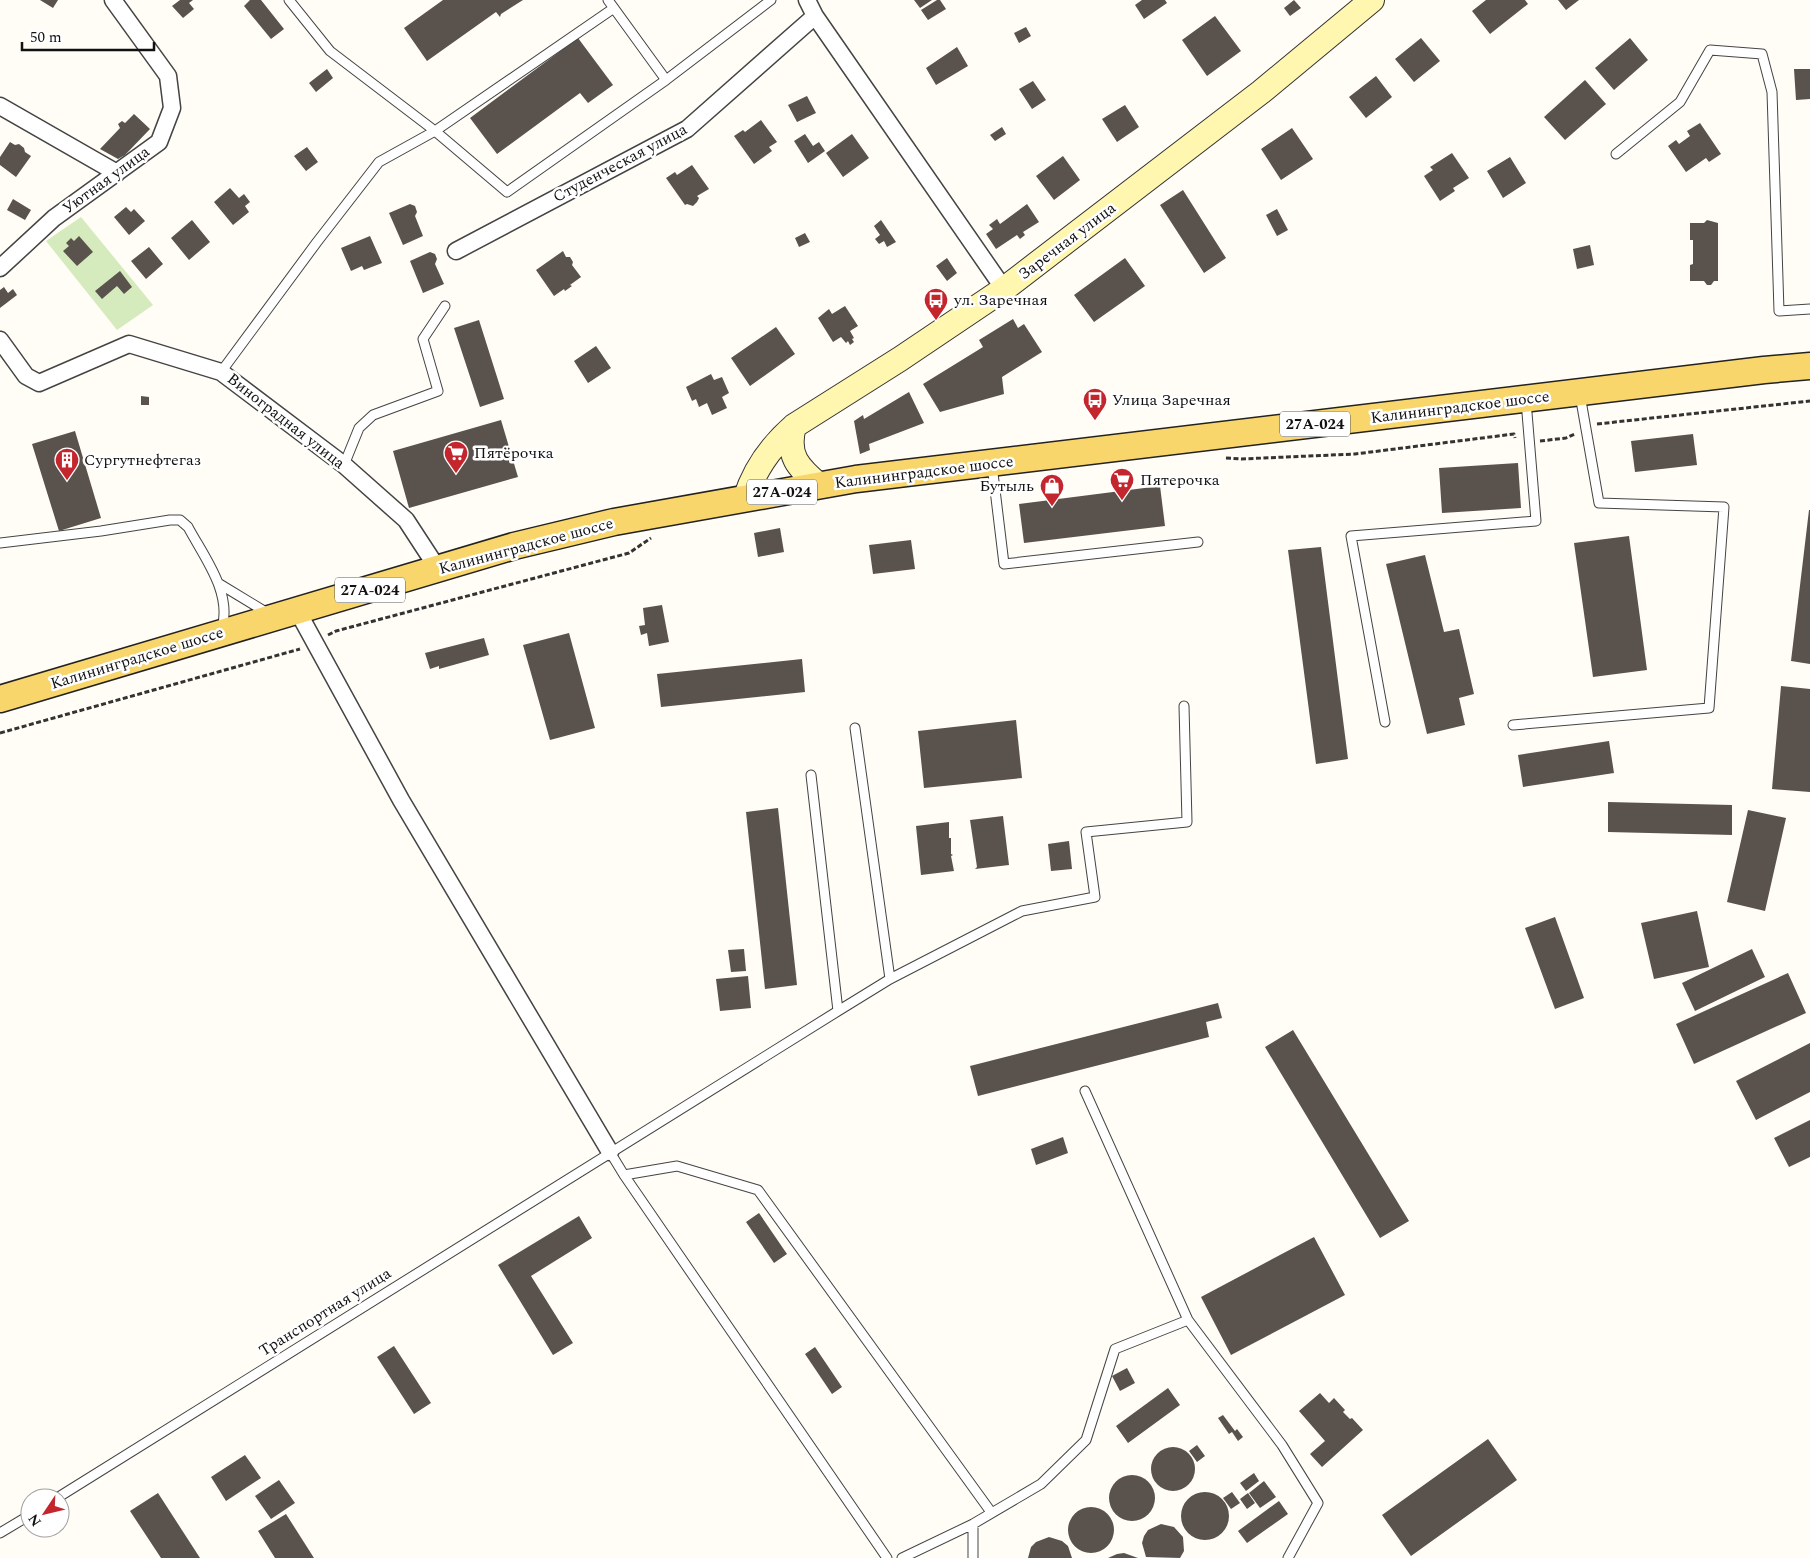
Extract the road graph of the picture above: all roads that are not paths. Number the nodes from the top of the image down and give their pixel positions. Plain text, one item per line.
1 (113, 0) edge
2 (289, 0) edge
3 (608, 0) edge
4 (772, 0) edge
5 (806, 0) edge
6 (1372, 0) edge
7 (614, 8) junction
8 (815, 16) junction
9 (666, 80) junction
10 (0, 106) edge
11 (435, 131) junction
12 (1616, 154) dead end
13 (117, 173) junction
14 (456, 251) dead end
15 (0, 268) edge
16 (1004, 289) junction
17 (445, 306) dead end
18 (1810, 309) edge
19 (0, 340) edge
20 (1810, 366) edge
21 (221, 372) junction
22 (1580, 392) junction
23 (1526, 399) junction
24 (794, 426) junction
25 (992, 464) junction
26 (344, 465) junction
27 (820, 486) junction
28 (744, 499) junction
29 (1198, 542) dead end
30 (0, 543) edge
31 (438, 569) junction
32 (218, 582) junction
33 (286, 614) junction
34 (220, 633) junction
35 (4, 694) edge
36 (1184, 706) dead end
37 (1385, 722) dead end
38 (1513, 725) dead end
39 (855, 728) dead end
40 (811, 775) dead end
41 (890, 979) junction
42 (838, 1011) junction
43 (1085, 1091) dead end
44 (610, 1152) junction
45 (624, 1176) junction
46 (1188, 1320) junction
47 (70, 1489) edge
48 (991, 1512) junction
49 (20, 1521) edge
50 (973, 1524) junction
51 (0, 1533) edge
52 (887, 1558) edge
53 (902, 1558) edge
54 (973, 1558) edge
55 (1288, 1558) edge

1 - 13 street, Уютная улица
2 - 11 lane
3 - 7 lane
4 - 9 lane
5 - 8 street
6 - 16 main road, Заречная улица
7 - 9 lane
7 - 11 lane
8 - 14 street, Студенческая улица
8 - 16 street
9 - 11 lane
10 - 13 street
11 - 21 lane
12 - 18 lane
13 - 15 street, Уютная улица
16 - 24 main road, Заречная улица
17 - 26 lane
19 - 21 street, Виноградная улица
20 - 22 main road, Калининградское шоссе / 27А-024
21 - 26 street, Виноградная улица
22 - 23 main road, Калининградское шоссе / 27А-024
22 - 38 lane
23 - 25 main road, Калининградское шоссе / 27А-024
23 - 37 lane
24 - 27 main road
24 - 28 main road, Заречная улица
25 - 27 main road, Калининградское шоссе / 27А-024
25 - 29 lane
26 - 31 street, Виноградная улица
27 - 28 main road, Калининградское шоссе / 27А-024
28 - 31 main road, Калининградское шоссе / 27А-024
30 - 32 lane
31 - 33 main road, Калининградское шоссе / 27А-024
32 - 33 lane
32 - 34 lane
33 - 34 main road, Калининградское шоссе / 27А-024
33 - 44 street
34 - 35 main road, Калининградское шоссе / 27А-024
36 - 41 lane, Транспортная улица
39 - 41 lane
40 - 42 lane
41 - 42 lane, Транспортная улица
42 - 44 lane, Транспортная улица
43 - 46 lane
44 - 45 lane
44 - 47 lane, Транспортная улица
45 - 48 lane
45 - 52 lane
46 - 48 lane
46 - 55 lane
48 - 50 lane
49 - 51 lane
50 - 53 lane
50 - 54 lane

